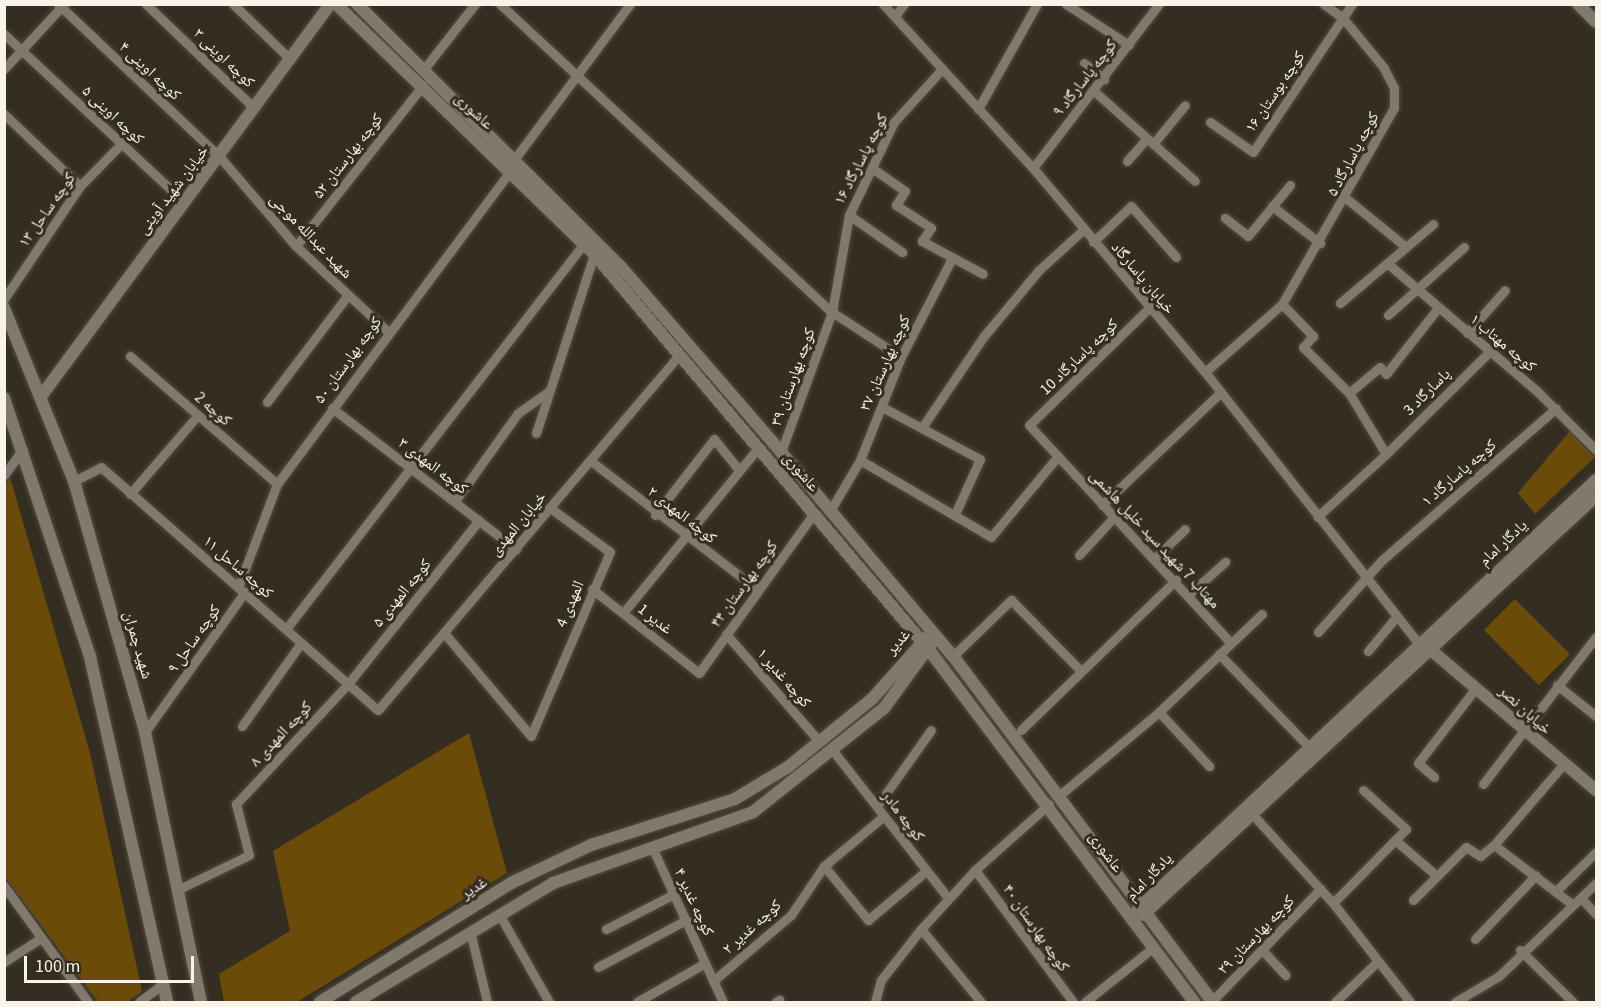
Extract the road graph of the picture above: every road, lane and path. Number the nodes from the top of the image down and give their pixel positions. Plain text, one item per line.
1 (146, 4) edge
2 (233, 4) edge
3 (330, 4) edge
4 (336, 4) edge
5 (357, 4) edge
6 (475, 4) edge
7 (500, 4) edge
8 (630, 4) edge
9 (883, 4) edge
10 (904, 4) edge
11 (1037, 4) edge
12 (1066, 4) edge
13 (1159, 4) edge
14 (1323, 4) edge
15 (1352, 4) edge
16 (1578, 4) edge
17 (61, 6) edge
18 (895, 16) junction
19 (1342, 18) junction
20 (1596, 22) edge
21 (4, 34) edge
22 (1129, 45) junction
23 (22, 50) junction
24 (290, 59) junction
25 (1084, 63) dead end
26 (4, 69) edge
27 (424, 69) junction
28 (942, 69) junction
29 (577, 76) junction
30 (1104, 79) junction
31 (423, 85) junction
32 (1094, 91) junction
33 (1185, 105) dead end
34 (254, 108) junction
35 (978, 109) junction
36 (4, 114) edge
37 (1210, 122) dead end
38 (1150, 141) junction
39 (121, 144) junction
40 (219, 156) junction
41 (1127, 161) dead end
42 (514, 163) junction
43 (872, 168) junction
44 (1033, 168) junction
45 (1195, 181) dead end
46 (1290, 185) dead end
47 (80, 186) junction
48 (1347, 199) junction
49 (184, 202) junction
50 (1272, 206) junction
51 (849, 215) junction
52 (1225, 218) dead end
53 (1433, 224) dead end
54 (1083, 230) junction
55 (1093, 242) junction
56 (1320, 243) junction
57 (584, 244) junction
58 (296, 246) junction
59 (1406, 247) junction
60 (1464, 247) dead end
61 (902, 252) dead end
62 (594, 254) junction
63 (1176, 257) dead end
64 (952, 258) junction
65 (1387, 263) junction
66 (983, 274) dead end
67 (1415, 290) junction
68 (1505, 290) dead end
69 (348, 295) junction
70 (4, 299) edge
71 (1340, 303) dead end
72 (1282, 304) junction
73 (4, 308) edge
74 (1438, 308) junction
75 (1148, 309) junction
76 (832, 312) junction
77 (1388, 315) dead end
78 (387, 331) junction
79 (1467, 333) junction
80 (1489, 352) junction
81 (679, 355) junction
82 (130, 356) dead end
83 (901, 357) junction
84 (1205, 372) junction
85 (548, 392) junction
86 (1221, 392) junction
87 (1349, 393) junction
88 (42, 395) junction
89 (4, 398) edge
90 (267, 402) dead end
91 (882, 407) junction
92 (332, 408) junction
93 (1556, 408) junction
94 (197, 416) junction
95 (1029, 425) joint
96 (923, 426) junction
97 (536, 433) dead end
98 (758, 448) junction
99 (23, 449) junction
100 (1596, 450) edge
101 (781, 452) junction
102 (1386, 453) junction
103 (1058, 456) junction
104 (860, 460) junction
105 (591, 461) junction
106 (410, 468) junction
107 (739, 471) junction
108 (4, 475) edge
109 (1596, 480) edge
110 (74, 481) junction
111 (277, 484) junction
112 (130, 494) junction
113 (1596, 496) edge
114 (454, 501) junction
115 (1102, 505) junction
116 (550, 508) junction
117 (830, 511) junction
118 (814, 513) junction
119 (655, 514) junction
120 (955, 514) junction
121 (1114, 517) junction
122 (1317, 517) junction
123 (479, 520) junction
124 (1185, 529) dead end
125 (683, 537) junction
126 (516, 549) junction
127 (1078, 555) dead end
128 (1156, 557) junction
129 (1521, 557) junction
130 (1225, 562) dead end
131 (1176, 580) junction
132 (1367, 580) junction
133 (242, 589) junction
134 (592, 589) junction
135 (758, 590) junction
136 (1188, 595) junction
137 (623, 614) junction
138 (1262, 614) dead end
139 (1396, 617) junction
140 (286, 629) junction
141 (1318, 632) dead end
142 (445, 634) junction
143 (726, 634) junction
144 (934, 635) junction
145 (1596, 637) edge
146 (920, 639) junction
147 (301, 643) junction
148 (1231, 643) junction
149 (1420, 645) junction
150 (929, 650) junction
151 (1368, 651) dead end
152 (1432, 651) junction
153 (1219, 654) junction
154 (953, 656) junction
155 (1079, 669) junction
156 (699, 673) joint
157 (347, 684) junction
158 (1557, 686) junction
159 (1476, 688) junction
160 (872, 699) junction
161 (884, 708) junction
162 (378, 710) joint
163 (1158, 712) junction
164 (1596, 716) edge
165 (242, 726) dead end
166 (931, 730) dead end
167 (1021, 730) dead end
168 (1523, 730) junction
169 (145, 732) junction
170 (820, 742) junction
171 (1310, 748) junction
172 (834, 752) junction
173 (1209, 766) dead end
174 (1562, 766) junction
175 (1434, 777) dead end
176 (1484, 784) dead end
177 (1363, 790) dead end
178 (1596, 790) edge
179 (1061, 794) junction
180 (1049, 804) junction
181 (877, 806) junction
182 (884, 816) junction
183 (1254, 816) junction
184 (1395, 840) junction
185 (1494, 845) junction
186 (652, 847) junction
187 (1596, 852) edge
188 (824, 866) junction
189 (975, 870) junction
190 (926, 871) junction
191 (1536, 875) junction
192 (1437, 876) junction
193 (1596, 883) edge
194 (5, 886) edge
195 (178, 889) junction
196 (1320, 889) junction
197 (1556, 891) junction
198 (1163, 892) junction
199 (674, 894) junction
200 (948, 898) junction
201 (1581, 898) junction
202 (1413, 900) dead end
203 (1333, 903) junction
204 (1573, 905) junction
205 (1145, 909) junction
206 (499, 914) junction
207 (1596, 914) edge
208 (1133, 918) junction
209 (686, 920) junction
210 (606, 929) dead end
211 (921, 929) junction
212 (470, 932) junction
213 (41, 938) junction
214 (1475, 939) dead end
215 (1154, 947) junction
216 (1520, 950) junction
217 (1263, 951) junction
218 (4, 962) edge
219 (1377, 962) junction
220 (705, 963) junction
221 (598, 967) dead end
222 (1285, 975) dead end
223 (713, 981) junction
224 (163, 984) junction
225 (88, 1002) edge
226 (139, 1002) edge
227 (167, 1002) edge
228 (201, 1002) edge
229 (320, 1002) edge
230 (356, 1002) edge
231 (487, 1002) edge
232 (549, 1002) edge
233 (637, 1002) edge
234 (723, 1002) edge
235 (875, 1002) edge
236 (981, 1002) edge
237 (1073, 1002) edge
238 (1085, 1002) edge
239 (1194, 1002) edge
240 (1212, 1002) edge
241 (1335, 1002) edge
242 (1410, 1002) edge
243 (1455, 1002) edge
244 (1573, 1002) edge

1 - 34 street, کوچه اوینی ۳
2 - 24 street
3 - 24 street, خیابان شهید آوینی
4 - 31 street, عاشوری
5 - 27 street, عاشوری
6 - 27 street
7 - 29 street
8 - 29 street, کوچه بهارستان ۵۰
9 - 18 street, خیابان پاسارگاد
10 - 18 street
11 - 35 street
12 - 22 street
13 - 22 street, کوچه پاسارگاد ۹
14 - 19 street, کوچه پاسارگاد ۵
15 - 19 street, کوچه بوستان ۱۶
16 - 20 street
17 - 23 street
17 - 40 street, کوچه اوینی ۴
18 - 28 street, خیابان پاسارگاد
19 - 37 street, کوچه بوستان ۱۶
19 - 48 street, کوچه پاسارگاد ۵
21 - 23 street, کوچه اوینی ۵
22 - 30 street, کوچه پاسارگاد ۹
23 - 26 street
23 - 39 street, کوچه اوینی ۵
24 - 34 street, خیابان شهید آوینی
25 - 30 street
27 - 42 street, عاشوری
28 - 35 street, خیابان پاسارگاد
28 - 43 street, کوچه پاسارگاد ۱۶
29 - 42 street, کوچه بهارستان ۵۰
29 - 76 street
30 - 32 street, کوچه پاسارگاد ۹
31 - 42 street, عاشوری
31 - 58 street, کوچه بهارستان ۵۲
32 - 38 street
32 - 44 street, کوچه پاسارگاد ۹
33 - 38 street
34 - 40 street, خیابان شهید آوینی
35 - 44 street, خیابان پاسارگاد
36 - 47 street
38 - 41 street
38 - 45 street
39 - 47 street, کوچه ساحل ۱۳
39 - 49 street, کوچه اوینی ۵
40 - 49 street, خیابان شهید آوینی
40 - 58 street, شهید عبدالله موجی
42 - 57 street, عاشوری
42 - 78 street, کوچه بهارستان ۵۰
42 - 101 street, عاشوری
43 - 51 street, کوچه پاسارگاد ۱۶
43 - 64 street
44 - 54 street, خیابان پاسارگاد
46 - 50 street
47 - 70 street, کوچه ساحل ۱۳
48 - 56 street, کوچه پاسارگاد ۵
48 - 59 street
49 - 88 street, خیابان شهید آوینی
50 - 52 street
50 - 56 street
51 - 61 street
51 - 76 street, کوچه پاسارگاد ۱۶
53 - 59 street
54 - 55 street, خیابان پاسارگاد
54 - 96 street
55 - 63 street
55 - 75 street, خیابان پاسارگاد
56 - 72 street, کوچه پاسارگاد ۵
57 - 62 street, عاشوری
57 - 106 street
58 - 69 street, شهید عبدالله موجی
59 - 65 street
60 - 67 street
62 - 81 street, عاشوری
62 - 85 street
64 - 66 street
64 - 83 street, کوچه بهارستان ۳۷
65 - 67 street, کوچه مهتاب ۱
65 - 71 street
67 - 74 street, کوچه مهتاب ۱
67 - 77 street
68 - 79 street
69 - 78 street, شهید عبدالله موجی
69 - 90 street
72 - 84 street, کوچه پاسارگاد ۵
72 - 87 street
73 - 88 street, شهید چمران
74 - 79 street, کوچه مهتاب ۱
74 - 87 street
75 - 84 street, خیابان پاسارگاد
75 - 95 street, کوچه پاسارگاد 10
76 - 83 street
76 - 101 street, کوچه بهارستان ۳۹
78 - 92 street, کوچه بهارستان ۵۰
79 - 80 street, کوچه مهتاب ۱
80 - 93 street, کوچه مهتاب ۱
80 - 102 street, پاسارگاد 3
81 - 98 street, عاشوری
81 - 105 street, خیابان المهدی
82 - 94 street, کوچه 2
83 - 91 street, کوچه بهارستان ۳۷
84 - 86 street, خیابان پاسارگاد
85 - 97 street
85 - 114 street
86 - 115 street
86 - 122 street, خیابان پاسارگاد
87 - 102 street
88 - 110 street, شهید چمران
89 - 99 street
91 - 96 street
91 - 104 street, کوچه بهارستان ۳۷
92 - 106 street, کوچه المهدی ۳
92 - 111 street, کوچه بهارستان ۵۰
93 - 100 street, کوچه مهتاب ۱
93 - 132 street, کوچه پاسارگاد ۱
94 - 111 street, کوچه 2
94 - 112 street
95 - 103 street, مهتاب 7 شهید سید خلیل هاشمی
96 - 120 street
98 - 107 street
98 - 118 street, عاشوری
99 - 108 street
99 - 224 street
101 - 117 street, عاشوری
102 - 122 street, پاسارگاد 3
103 - 115 street, مهتاب 7 شهید سید خلیل هاشمی
103 - 120 street
104 - 117 street, کوچه بهارستان ۳۷
104 - 120 street
105 - 116 street, خیابان المهدی
105 - 119 street, کوچه المهدی ۲
106 - 114 street, کوچه المهدی ۳
106 - 140 street
107 - 119 street
107 - 125 street
109 - 129 street, یادگار امام
110 - 112 street, کوچه ساحل ۱۱
110 - 169 street, شهید چمران
111 - 133 street, کوچه بهارستان ۵۰
112 - 133 street, کوچه ساحل ۱۱
113 - 129 street, یادگار امام
114 - 123 street, کوچه المهدی ۳
115 - 121 street, مهتاب 7 شهید سید خلیل هاشمی
116 - 126 street, خیابان المهدی
116 - 134 street, المهدی 4
117 - 144 street, عاشوری
118 - 135 street, کوچه بهارستان ۴۴
118 - 146 street, عاشوری
119 - 125 street, کوچه المهدی ۲
121 - 127 street
121 - 128 street, مهتاب 7 شهید سید خلیل هاشمی
122 - 132 street, خیابان پاسارگاد
123 - 126 street, کوچه المهدی ۳
123 - 157 street, کوچه المهدی ۵
124 - 128 street
125 - 135 street, کوچه المهدی ۲
125 - 137 street
126 - 142 street, خیابان المهدی
128 - 131 street, مهتاب 7 شهید سید خلیل هاشمی
129 - 149 street, یادگار امام
129 - 152 street, یادگار امام
130 - 136 street
131 - 136 street, مهتاب 7 شهید سید خلیل هاشمی
131 - 155 street
132 - 139 street, خیابان پاسارگاد
132 - 141 street, کوچه پاسارگاد ۱
133 - 140 street, کوچه ساحل ۱۱
133 - 169 street, کوچه ساحل ۹
134 - 137 street, غدیر 1
134 - 142 street, المهدی 4
135 - 143 street, کوچه بهارستان ۴۴
136 - 148 street, مهتاب 7 شهید سید خلیل هاشمی
137 - 156 street, غدیر 1
138 - 148 street
139 - 149 street, خیابان پاسارگاد
139 - 151 street
140 - 147 street, کوچه ساحل ۱۱
142 - 162 street, خیابان المهدی
143 - 156 street, کوچه بهارستان ۴۴
143 - 170 street, کوچه غدیر ۱
144 - 146 street, غدیر
144 - 150 street, غدیر
144 - 154 street, عاشوری
145 - 158 street
146 - 150 street, عاشوری
146 - 160 street, غدیر
147 - 157 street, کوچه ساحل ۱۱
147 - 165 street
148 - 153 street
149 - 171 street, یادگار امام
150 - 161 street, غدیر
150 - 180 street, عاشوری
152 - 159 street, خیابان نصر
152 - 183 street, یادگار امام
153 - 163 street
153 - 171 street
154 - 155 street
154 - 179 street, عاشوری
155 - 167 street
157 - 162 street, کوچه ساحل ۱۱
157 - 195 street, کوچه المهدی ۸
158 - 164 street
158 - 168 street
159 - 168 street, خیابان نصر
159 - 175 street
160 - 161 street
160 - 170 street, غدیر
161 - 172 street, غدیر
163 - 173 street
163 - 179 street
166 - 181 street
168 - 174 street, خیابان نصر
168 - 176 street
169 - 195 street, شهید چمران
170 - 229 street, غدیر
171 - 198 street, یادگار امام
172 - 181 street, کوچه مادر
172 - 186 street, غدیر
174 - 178 street, خیابان نصر
174 - 185 street
177 - 184 street
179 - 205 street, عاشوری
180 - 189 street
180 - 208 street, عاشوری
181 - 182 street, کوچه مادر
182 - 188 street, کوچه غدیر ۲
182 - 190 street, کوچه مادر
183 - 196 street
183 - 198 street, یادگار امام
184 - 192 street
184 - 203 street
185 - 191 street
185 - 192 street
186 - 199 street, کوچه غدیر ۴
186 - 206 street, غدیر
187 - 197 street
188 - 190 street
188 - 223 street, کوچه غدیر ۲
189 - 200 street
189 - 237 street, کوچه بهارستان ۴۰
190 - 200 street, کوچه مادر
191 - 197 street
191 - 214 street
192 - 202 street
193 - 201 street
194 - 213 street
195 - 228 street, شهید چمران
196 - 203 street
196 - 217 street, کوچه بهارستان ۲۹
197 - 204 street
198 - 205 street, یادگار امام
199 - 209 street, کوچه غدیر ۴
199 - 210 street
200 - 211 street
201 - 204 street
201 - 207 street
203 - 219 street
204 - 216 street
205 - 208 street, یادگار امام
205 - 240 street, عاشوری
206 - 212 street, غدیر
206 - 232 street
208 - 215 street, عاشوری
209 - 220 street, کوچه غدیر ۴
209 - 221 street
211 - 235 street
211 - 236 street
212 - 230 street, غدیر
212 - 231 street
213 - 218 street
213 - 225 street
215 - 238 street
215 - 239 street, عاشوری
216 - 243 street
216 - 244 street
217 - 222 street
217 - 240 street, کوچه بهارستان ۲۹
219 - 241 street
219 - 242 street
220 - 223 street, کوچه غدیر ۴
220 - 233 street
223 - 234 street, کوچه غدیر ۴
224 - 226 street
224 - 227 street

